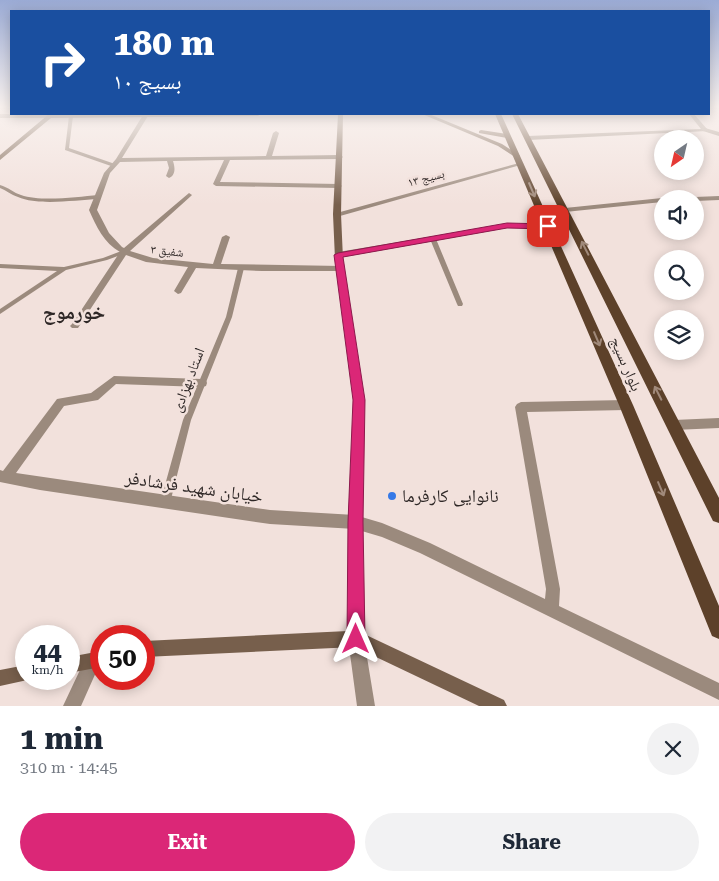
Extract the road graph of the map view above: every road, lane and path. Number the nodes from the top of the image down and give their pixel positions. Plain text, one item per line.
1 (23, 139) edge
2 (68, 139) edge
3 (132, 139) edge
4 (274, 139) edge
5 (340, 139) edge
6 (486, 139) edge
7 (508, 139) edge
8 (528, 139) edge
9 (268, 157) junction
10 (0, 158) edge
11 (340, 158) junction
12 (228, 159) junction
13 (170, 160) junction
14 (519, 160) junction
15 (115, 162) junction
16 (169, 176) dead end
17 (0, 186) edge
18 (338, 186) junction
19 (189, 195) dead end
20 (98, 197) junction
21 (719, 198) edge
22 (704, 199) edge
23 (654, 201) edge
24 (565, 210) junction
25 (337, 214) junction
26 (548, 226) junction
27 (226, 238) dead end
28 (433, 239) junction
29 (124, 252) junction
30 (338, 255) junction
31 (193, 265) junction
32 (0, 266) edge
33 (216, 266) junction
34 (241, 268) junction
35 (64, 269) junction
36 (340, 269) junction
37 (178, 291) dead end
38 (460, 304) dead end
39 (0, 312) edge
40 (75, 326) dead end
41 (202, 383) junction
42 (626, 405) junction
43 (719, 423) edge
44 (674, 425) junction
45 (3, 477) edge
46 (165, 503) junction
47 (719, 515) edge
48 (355, 522) junction
49 (551, 609) junction
50 (719, 629) edge
51 (356, 639) junction
52 (155, 648) edge
53 (90, 673) edge
54 (15, 675) edge
55 (0, 678) edge
56 (719, 692) edge
57 (72, 706) edge
58 (366, 706) edge
59 (498, 706) edge

1 - 10 main road
2 - 15 lane
3 - 15 street, شفیق ۳
4 - 9 street
5 - 11 main road
6 - 14 main road
7 - 14 main road, بلوار بسیج
8 - 24 main road, بلوار بسیج
9 - 11 street
9 - 12 street
11 - 18 main road
12 - 13 street
12 - 18 street
13 - 15 street
13 - 16 street
14 - 25 street, بسیج ۱۳
14 -> 26 main road, بلوار بسیج
15 - 20 street, شفیق ۳
17 - 20 lane
18 - 25 main road
19 - 29 street
20 - 29 street, شفیق ۳
21 - 22 street
23 - 24 street
44 -> 24 main road, بلوار بسیج
25 - 30 main road
26 - 28 street
26 -> 42 main road, بلوار بسیج
27 - 33 street
28 - 30 street
28 - 38 lane
29 - 31 street, شفیق ۳
29 - 35 lane
29 - 40 street
30 - 36 main road
31 - 33 street, شفیق ۳
31 - 37 street
32 - 35 lane
33 - 34 street, شفیق ۳
34 - 36 street, شفیق ۳
34 - 41 lane, استاد بهزادی
35 - 39 lane
36 - 48 main road
41 - 45 street
41 - 46 lane, استاد بهزادی
42 - 49 street
42 -> 50 main road, بلوار بسیج
43 - 44 street
44 - 47 main road, بلوار بسیج
45 - 46 street, خیابان شهید فرشادفر
46 - 48 street, خیابان شهید فرشادفر
48 - 49 street, خیابان شهید فرشادفر
48 - 51 main road
49 - 56 street, خیابان شهید فرشادفر
51 - 52 main road
51 - 58 street
51 - 59 main road
53 - 57 street
54 - 55 main road

